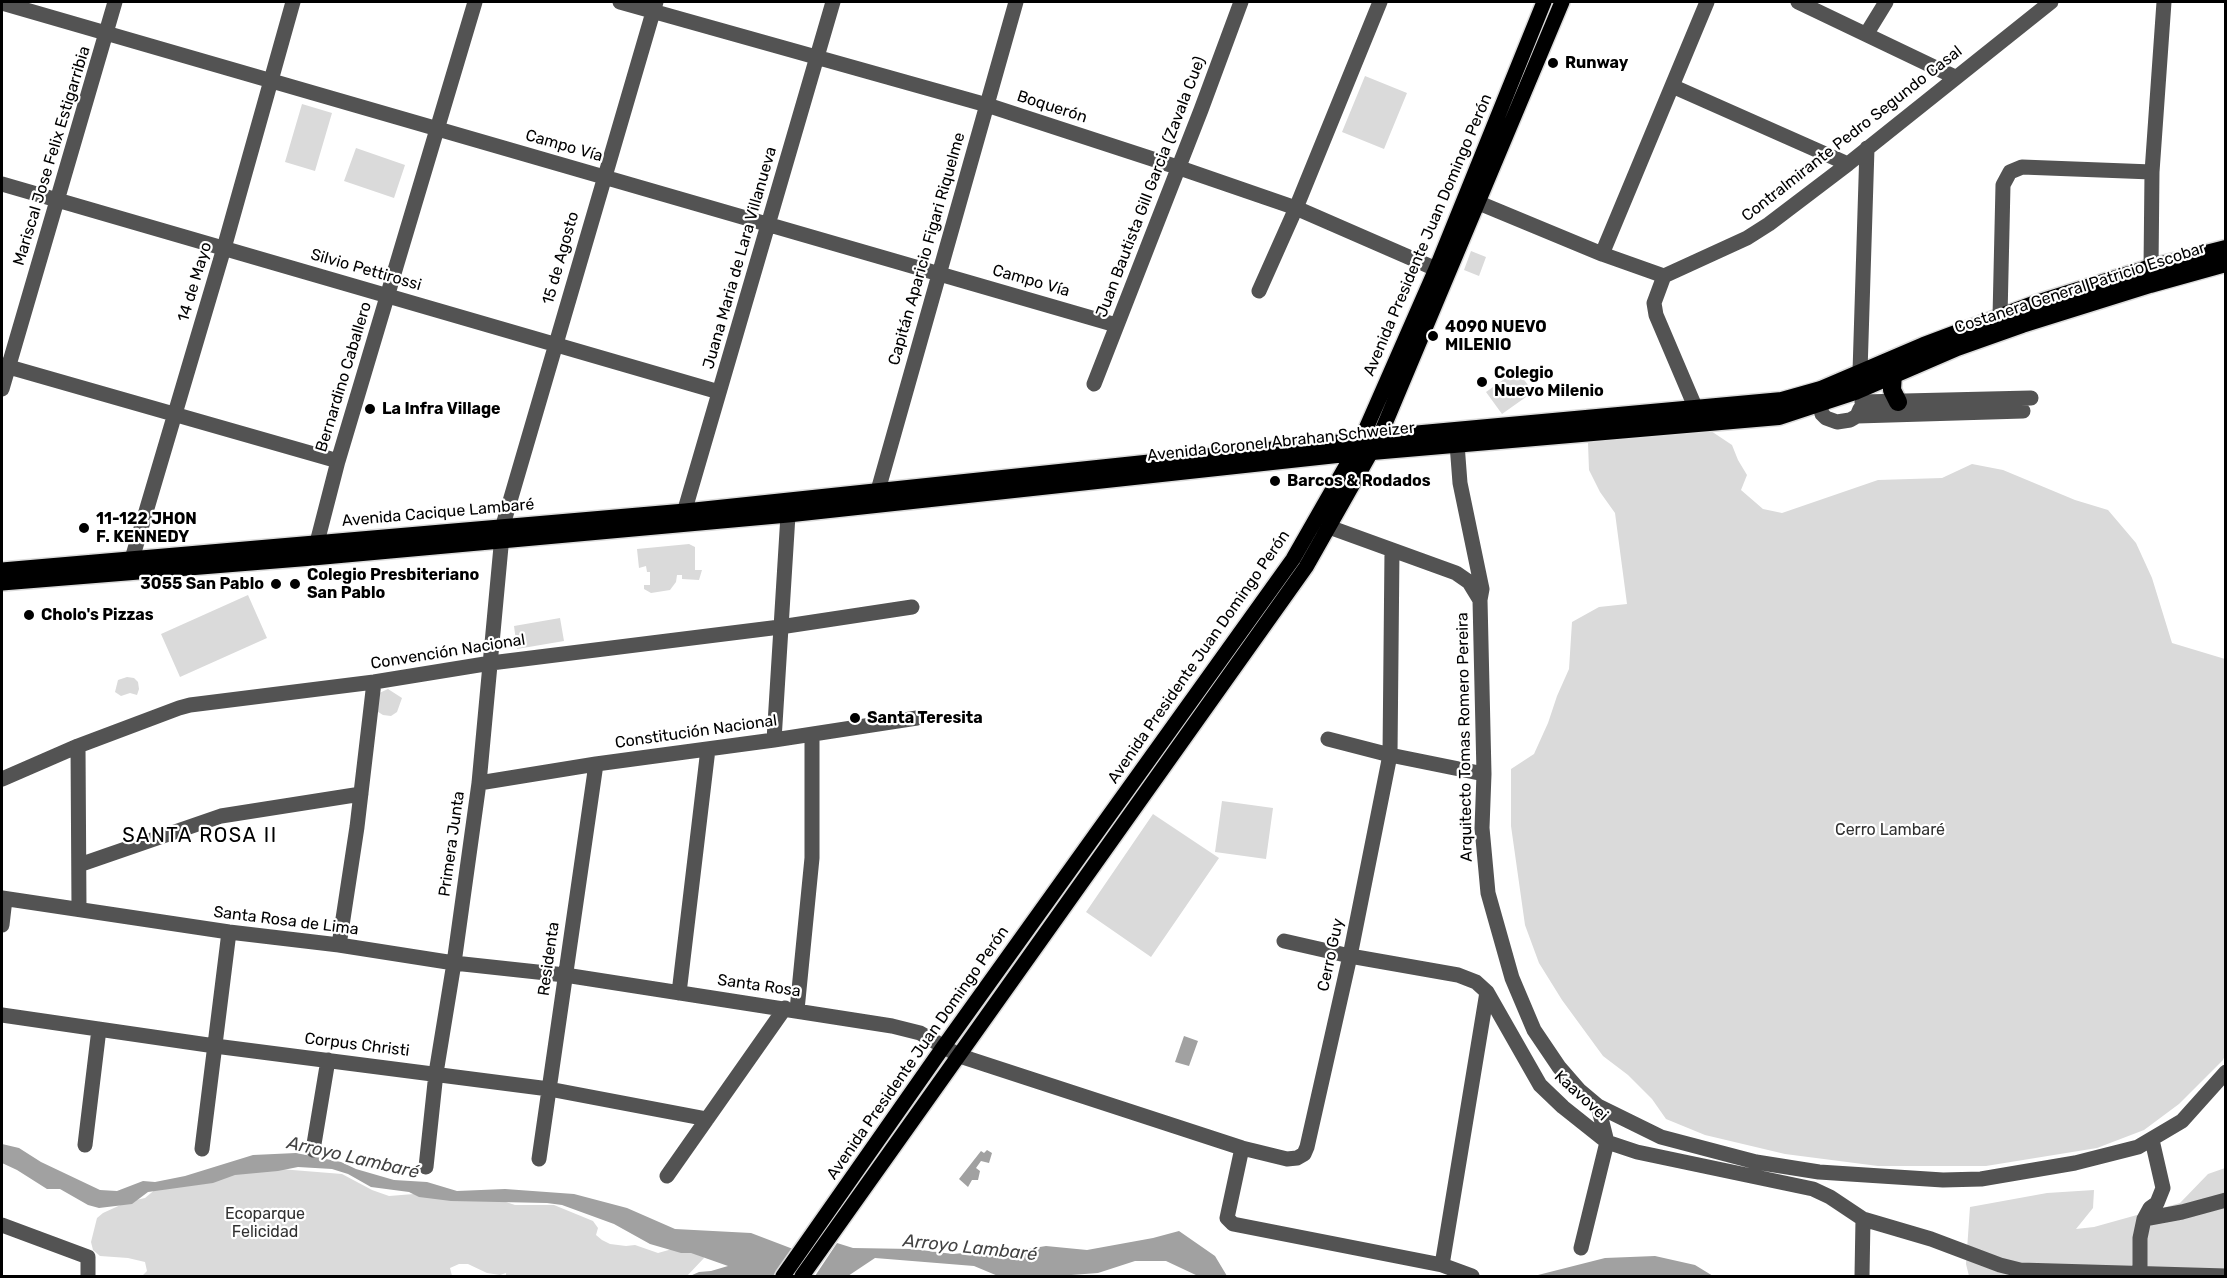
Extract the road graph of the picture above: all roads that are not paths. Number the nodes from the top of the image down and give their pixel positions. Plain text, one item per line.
1 (116, 2) edge
2 (293, 2) edge
3 (475, 2) edge
4 (620, 2) edge
5 (833, 2) edge
6 (1016, 2) edge
7 (1241, 2) edge
8 (1380, 2) edge
9 (1544, 2) edge
10 (1562, 2) edge
11 (1707, 2) edge
12 (1798, 2) edge
13 (1886, 2) edge
14 (2051, 2) edge
15 (2164, 2) edge
16 (2, 3) edge
17 (654, 6) edge
18 (107, 33) junction
19 (1867, 33) junction
20 (816, 58) junction
21 (1955, 77) junction
22 (270, 80) junction
23 (1672, 86) junction
24 (987, 105) junction
25 (438, 128) junction
26 (1867, 148) junction
27 (1848, 164) junction
28 (1177, 167) junction
29 (2152, 172) junction
30 (604, 176) junction
31 (2, 184) edge
32 (57, 200) junction
33 (1479, 203) junction
34 (1296, 208) junction
35 (770, 224) junction
36 (224, 248) junction
37 (2226, 249) edge
38 (1602, 254) junction
39 (2226, 263) edge
40 (2151, 268) junction
41 (1436, 269) junction
42 (939, 273) junction
43 (1664, 276) junction
44 (1259, 291) dead end
45 (388, 295) junction
46 (1440, 296) junction
47 (2000, 317) junction
48 (1116, 325) junction
49 (555, 343) junction
50 (1924, 346) junction
51 (5, 366) edge
52 (1860, 372) junction
53 (1893, 373) junction
54 (1094, 384) dead end
55 (2, 389) edge
56 (1836, 390) junction
57 (719, 392) junction
58 (1898, 402) junction
59 (1858, 403) junction
60 (1820, 404) junction
61 (1696, 409) junction
62 (1780, 409) junction
63 (174, 414) junction
64 (1370, 443) junction
65 (1457, 444) junction
66 (1353, 454) junction
67 (1307, 459) junction
68 (338, 461) junction
69 (1335, 483) junction
70 (875, 499) junction
71 (788, 515) junction
72 (683, 518) junction
73 (1313, 524) junction
74 (503, 525) junction
75 (1329, 527) junction
76 (317, 541) junction
77 (500, 542) junction
78 (1392, 550) junction
79 (313, 558) junction
80 (130, 566) junction
81 (2, 570) edge
82 (2, 583) edge
83 (1480, 600) junction
84 (912, 607) dead end
85 (780, 627) junction
86 (1245, 641) junction
87 (491, 663) junction
88 (374, 682) junction
89 (917, 718) dead end
90 (812, 734) junction
91 (1328, 739) dead end
92 (774, 740) junction
93 (78, 746) junction
94 (708, 749) junction
95 (1390, 755) junction
96 (596, 764) junction
97 (1484, 774) junction
98 (2, 778) edge
99 (479, 783) junction
100 (361, 794) junction
101 (79, 865) junction
102 (3, 898) edge
103 (79, 909) junction
104 (2, 925) edge
105 (229, 932) junction
106 (1284, 941) dead end
107 (339, 945) junction
108 (1350, 956) junction
109 (454, 963) junction
110 (565, 975) junction
111 (1512, 978) junction
112 (1487, 992) junction
113 (679, 993) junction
114 (791, 1009) junction
115 (2, 1015) edge
116 (99, 1029) junction
117 (215, 1046) junction
118 (944, 1046) junction
119 (960, 1056) junction
120 (328, 1060) junction
121 (2226, 1072) edge
122 (436, 1073) junction
123 (549, 1089) junction
124 (1598, 1106) junction
125 (707, 1119) junction
126 (2152, 1140) junction
127 (1607, 1142) junction
128 (85, 1145) dead end
129 (1242, 1148) junction
130 (202, 1149) dead end
131 (314, 1150) dead end
132 (1297, 1158) joint
133 (539, 1159) dead end
134 (426, 1167) dead end
135 (667, 1176) dead end
136 (2226, 1200) edge
137 (1863, 1219) junction
138 (2144, 1219) junction
139 (2, 1225) edge
140 (1581, 1248) dead end
141 (1442, 1265) junction
142 (2140, 1274) edge
143 (88, 1276) edge
144 (783, 1276) edge
145 (802, 1276) edge
146 (1472, 1276) edge
147 (1862, 1276) edge
148 (2226, 1276) edge

1 - 18 street, Mariscal Jose Felix Estigarribia
2 - 22 street, 14 de Mayo
3 - 25 street, Bernardino Caballero
4 - 17 street, Boquerón
5 - 20 street, Juana Maria de Lara Villanueva
6 - 24 street, Capitán Aparicio Figari Riquelme
7 - 28 street, Juan Bautista Gill Garcia (Zavala Cue)
8 - 34 street
9 - 41 main road, Avenida Presidente Juan Domingo Perón
10 - 33 main road, Avenida Presidente Juan Domingo Perón
11 - 23 street
12 - 19 street
13 - 19 street
14 - 21 street, Contralmirante Pedro Segundo Casal
15 - 29 street
16 - 18 street, Campo Vía
17 - 20 street, Boquerón
17 - 30 street, 15 de Agosto
18 - 22 street, Campo Vía
18 - 32 street, Mariscal Jose Felix Estigarribia
19 - 21 street
20 - 24 street, Boquerón
20 - 35 street, Juana Maria de Lara Villanueva
21 - 26 street, Contralmirante Pedro Segundo Casal
22 - 25 street, Campo Vía
22 - 36 street, 14 de Mayo
23 - 27 street
23 - 38 street
24 - 28 street, Boquerón
24 - 42 street, Capitán Aparicio Figari Riquelme
25 - 30 street, Campo Vía
25 - 45 street, Bernardino Caballero
26 - 27 street, Contralmirante Pedro Segundo Casal
26 - 52 street
27 - 43 street, Contralmirante Pedro Segundo Casal
28 - 34 street, Boquerón
28 - 48 street, Juan Bautista Gill Garcia (Zavala Cue)
29 - 40 street
29 - 47 street
30 - 35 street, Campo Vía
30 - 49 street, 15 de Agosto
31 - 32 street, Silvio Pettirossi
32 - 36 street, Silvio Pettirossi
32 - 51 street, Mariscal Jose Felix Estigarribia
33 - 38 street
33 - 46 main road, Avenida Presidente Juan Domingo Perón
34 - 41 street, Boquerón
34 - 44 street
35 - 42 street, Campo Vía
35 - 57 street, Juana Maria de Lara Villanueva
36 - 45 street, Silvio Pettirossi
36 - 63 street, 14 de Mayo
37 - 40 highway, Costanera General Patricio Escobar
38 - 43 street
39 - 53 highway, Costanera General Patricio Escobar
40 - 47 highway, Costanera General Patricio Escobar
41 - 46 street
41 - 64 main road, Avenida Presidente Juan Domingo Perón
42 - 48 street, Campo Vía
42 - 70 street, Capitán Aparicio Figari Riquelme
43 - 61 street
45 - 49 street, Silvio Pettirossi
45 - 68 street, Bernardino Caballero
46 - 64 main road, Avenida Presidente Juan Domingo Perón
47 - 50 highway, Costanera General Patricio Escobar
48 - 54 street, Juan Bautista Gill Garcia (Zavala Cue)
49 - 57 street, Silvio Pettirossi
49 - 74 street, 15 de Agosto
50 - 52 highway, Costanera General Patricio Escobar
50 - 56 highway
51 - 55 street, Mariscal Jose Felix Estigarribia
51 - 63 street
52 - 62 highway, Costanera General Patricio Escobar
53 - 58 highway
53 - 59 highway, Costanera General Patricio Escobar
56 - 59 highway
56 - 60 highway
56 - 62 highway
57 - 72 street, Juana Maria de Lara Villanueva
58 - 59 street
58 - 59 street
59 - 60 highway, Costanera General Patricio Escobar
59 - 60 street
60 - 62 highway, Costanera General Patricio Escobar
61 - 62 highway, Avenida Coronel Abrahan Schweizer
61 - 64 highway, Avenida Coronel Abrahan Schweizer
62 - 65 highway, Avenida Coronel Abrahan Schweizer
63 - 68 street
63 - 80 street, 14 de Mayo
64 - 65 highway, Avenida Coronel Abrahan Schweizer
64 - 66 main road, Avenida Coronel Abrahan Schweizer
64 - 70 main road, Avenida Coronel Abrahan Schweizer
64 - 75 main road, Avenida Presidente Juan Domingo Perón
65 - 83 street, Arquitecto Tomas Romero Pereira
66 - 67 main road, Avenida Coronel Abrahan Schweizer
66 - 69 main road, Avenida Presidente Juan Domingo Perón
67 - 69 main road
67 - 70 main road, Avenida Coronel Abrahan Schweizer
68 - 76 street, Bernardino Caballero
69 - 73 main road, Avenida Presidente Juan Domingo Perón
70 - 71 main road, Avenida Coronel Abrahan Schweizer
70 - 72 main road, Avenida Cacique Lambaré
71 - 72 main road, Avenida Cacique Lambaré
71 - 85 street
72 - 74 main road, Avenida Cacique Lambaré
72 - 77 main road, Avenida Cacique Lambaré
73 - 75 street, Arquitecto Tomas Romero Pereira
73 - 86 main road, Avenida Presidente Juan Domingo Perón
74 - 76 main road, Avenida Cacique Lambaré
74 - 77 street, Primera Junta
75 - 78 street, Arquitecto Tomas Romero Pereira
75 - 86 main road, Avenida Presidente Juan Domingo Perón
76 - 79 street, Bernardino Caballero
76 - 80 main road, Avenida Cacique Lambaré
77 - 79 main road, Avenida Cacique Lambaré
77 - 87 street, Primera Junta
78 - 83 street, Arquitecto Tomas Romero Pereira
78 - 95 street, Cerro Guy
79 - 80 main road, Avenida Cacique Lambaré
80 - 81 main road, Avenida Cacique Lambaré
80 - 82 main road, Avenida Cacique Lambaré
83 - 97 street, Arquitecto Tomas Romero Pereira
84 - 85 street, Convención Nacional
85 - 87 street, Convención Nacional
85 - 92 street
86 - 118 main road, Avenida Presidente Juan Domingo Perón
86 - 119 main road, Avenida Presidente Juan Domingo Perón
87 - 88 street, Convención Nacional
87 - 99 street, Primera Junta
88 - 93 street, Convención Nacional
88 - 100 street
89 - 90 street, Constitución Nacional
90 - 92 street, Constitución Nacional
90 - 114 street
91 - 95 street
92 - 94 street, Constitución Nacional
93 - 98 street, Convención Nacional
93 - 101 street
94 - 96 street, Constitución Nacional
94 - 113 street
95 - 97 street
95 - 108 street, Cerro Guy
96 - 99 street, Constitución Nacional
96 - 110 street, Residenta
97 - 111 street, Arquitecto Tomas Romero Pereira
99 - 109 street, Primera Junta
100 - 101 street
100 - 107 street
101 - 103 street
102 - 103 street, Santa Rosa de Lima
102 - 104 street
103 - 105 street, Santa Rosa de Lima
105 - 107 street, Santa Rosa de Lima
105 - 117 street
106 - 108 street, Kaavovei
107 - 109 street, Santa Rosa de Lima
108 - 112 street, Kaavovei
108 - 132 street, Cerro Guy
109 - 110 street, Santa Rosa de Lima
109 - 122 street, Primera Junta
110 - 113 street, Santa Rosa
110 - 123 street, Residenta
111 - 112 street
111 - 124 street, Arquitecto Tomas Romero Pereira
112 - 127 street, Kaavovei
112 - 141 street
113 - 114 street, Santa Rosa
114 - 118 street, Santa Rosa
114 - 125 street
115 - 116 street, Corpus Christi
116 - 117 street, Corpus Christi
116 - 128 street
117 - 120 street, Corpus Christi
117 - 130 street
118 - 119 street, Santa Rosa
118 - 144 main road, Avenida Presidente Juan Domingo Perón
119 - 129 street, Santa Rosa
119 - 145 main road, Avenida Presidente Juan Domingo Perón
120 - 122 street, Corpus Christi
120 - 131 street
121 - 126 street, Arquitecto Tomas Romero Pereira
122 - 123 street, Corpus Christi
122 - 134 street, Primera Junta
123 - 125 street, Corpus Christi
123 - 133 street, Residenta
124 - 126 street, Arquitecto Tomas Romero Pereira
124 - 127 street
125 - 135 street
126 - 138 street
127 - 137 street, Kaavovei
127 - 140 street
129 - 132 street, Santa Rosa
129 - 141 street
136 - 138 street
137 - 142 street, Kaavovei
137 - 147 street
138 - 142 street
139 - 143 street
141 - 146 street
142 - 148 street, Kaavovei

